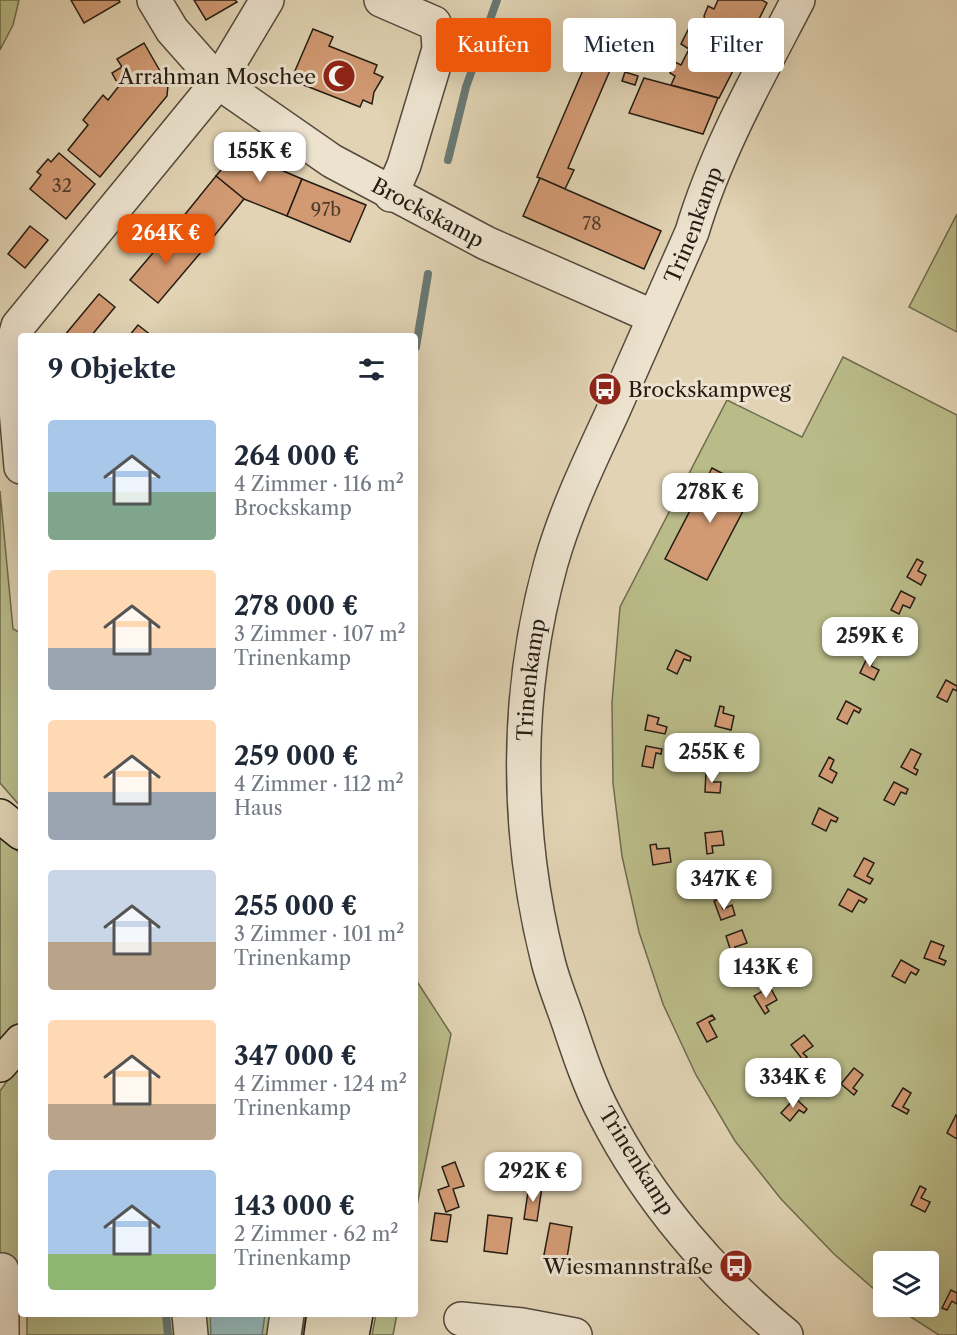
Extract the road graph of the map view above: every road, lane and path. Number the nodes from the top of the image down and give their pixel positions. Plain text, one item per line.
1 (154, 0) edge
2 (267, 0) edge
3 (381, 0) edge
4 (798, 0) edge
5 (218, 82) junction
6 (391, 195) junction
7 (654, 317) junction
8 (18, 436) edge
9 (0, 816) edge
10 (18, 831) edge
11 (18, 1044) edge
12 (0, 1065) edge
13 (2, 1270) dead end
14 (189, 1317) edge
15 (287, 1317) edge
16 (324, 1317) edge
17 (355, 1317) edge
18 (461, 1319) dead end
19 (2, 1335) edge
20 (191, 1335) edge
21 (284, 1335) edge
22 (321, 1335) edge
23 (352, 1335) edge
24 (575, 1335) edge
25 (786, 1335) edge

1 - 5 street, Brockskamp
2 - 5 street
3 - 6 street
4 - 7 street, Trinenkamp
5 - 6 street, Brockskamp
5 - 8 street
6 - 7 street, Brockskamp
7 - 25 street, Trinenkamp
9 - 10 highway
11 - 12 highway
13 - 19 street
14 - 20 street
15 - 21 street
16 - 22 highway
17 - 23 highway
18 - 24 street

